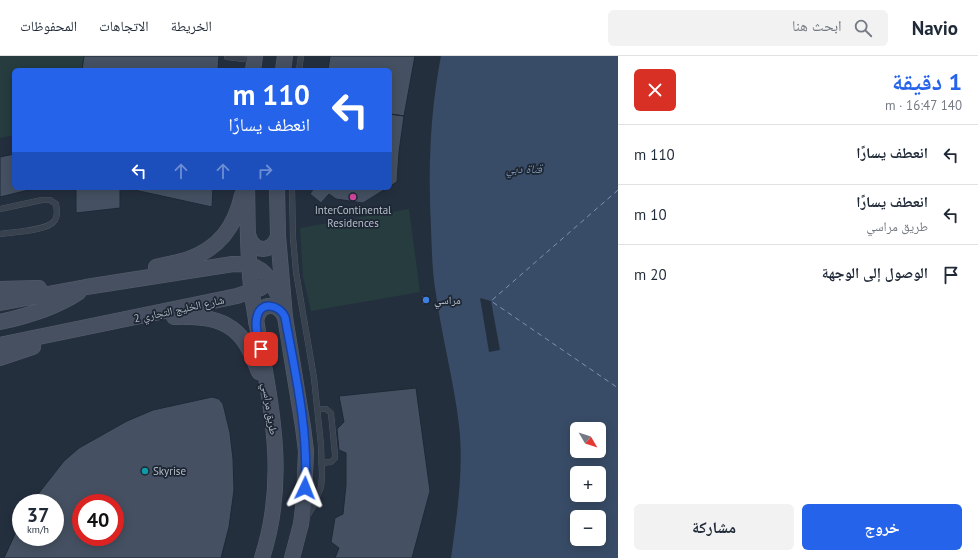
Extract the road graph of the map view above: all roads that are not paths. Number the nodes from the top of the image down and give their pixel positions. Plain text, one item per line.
1 (285, 56) edge
2 (301, 56) edge
3 (227, 57) edge
4 (255, 62) edge
5 (283, 68) edge
6 (299, 68) edge
7 (244, 190) edge
8 (245, 190) edge
9 (277, 190) edge
10 (292, 190) edge
11 (0, 209) edge
12 (0, 234) edge
13 (248, 234) junction
14 (278, 236) junction
15 (280, 260) junction
16 (250, 264) junction
17 (271, 280) junction
18 (118, 282) junction
19 (86, 287) junction
20 (0, 289) edge
21 (252, 292) junction
22 (0, 303) edge
23 (285, 317) junction
24 (137, 318) junction
25 (0, 322) edge
26 (256, 322) junction
27 (85, 329) junction
28 (0, 345) edge
29 (0, 358) edge
30 (268, 391) junction
31 (318, 409) junction
32 (321, 463) junction
33 (301, 524) junction
34 (262, 558) edge
35 (292, 558) edge

1 - 5 street
2 - 6 lane
3 - 4 lane
7 - 18 street
8 - 13 street, طريق مراسي
9 - 14 street
10 - 31 lane
11 - 12 lane
13 - 14 street
13 - 16 street, طريق مراسي
14 - 15 street
15 - 17 street
15 - 23 street
16 - 17 street
16 - 18 street
16 - 21 street, طريق مراسي
17 - 21 street, شارع الخليج التجاري 2
17 - 23 street
18 - 19 street
19 - 20 street
19 - 22 street
19 - 25 street
21 - 24 street, شارع الخليج التجاري 2
21 - 26 street, طريق مراسي
23 - 26 street
23 - 33 street
24 - 27 street, شارع الخليج التجاري 2
24 - 30 street
26 - 30 street, طريق مراسي
27 - 28 street
27 - 29 street
30 - 34 street, طريق مراسي
31 - 32 lane
31 - 32 lane
32 - 33 lane
33 - 35 street

